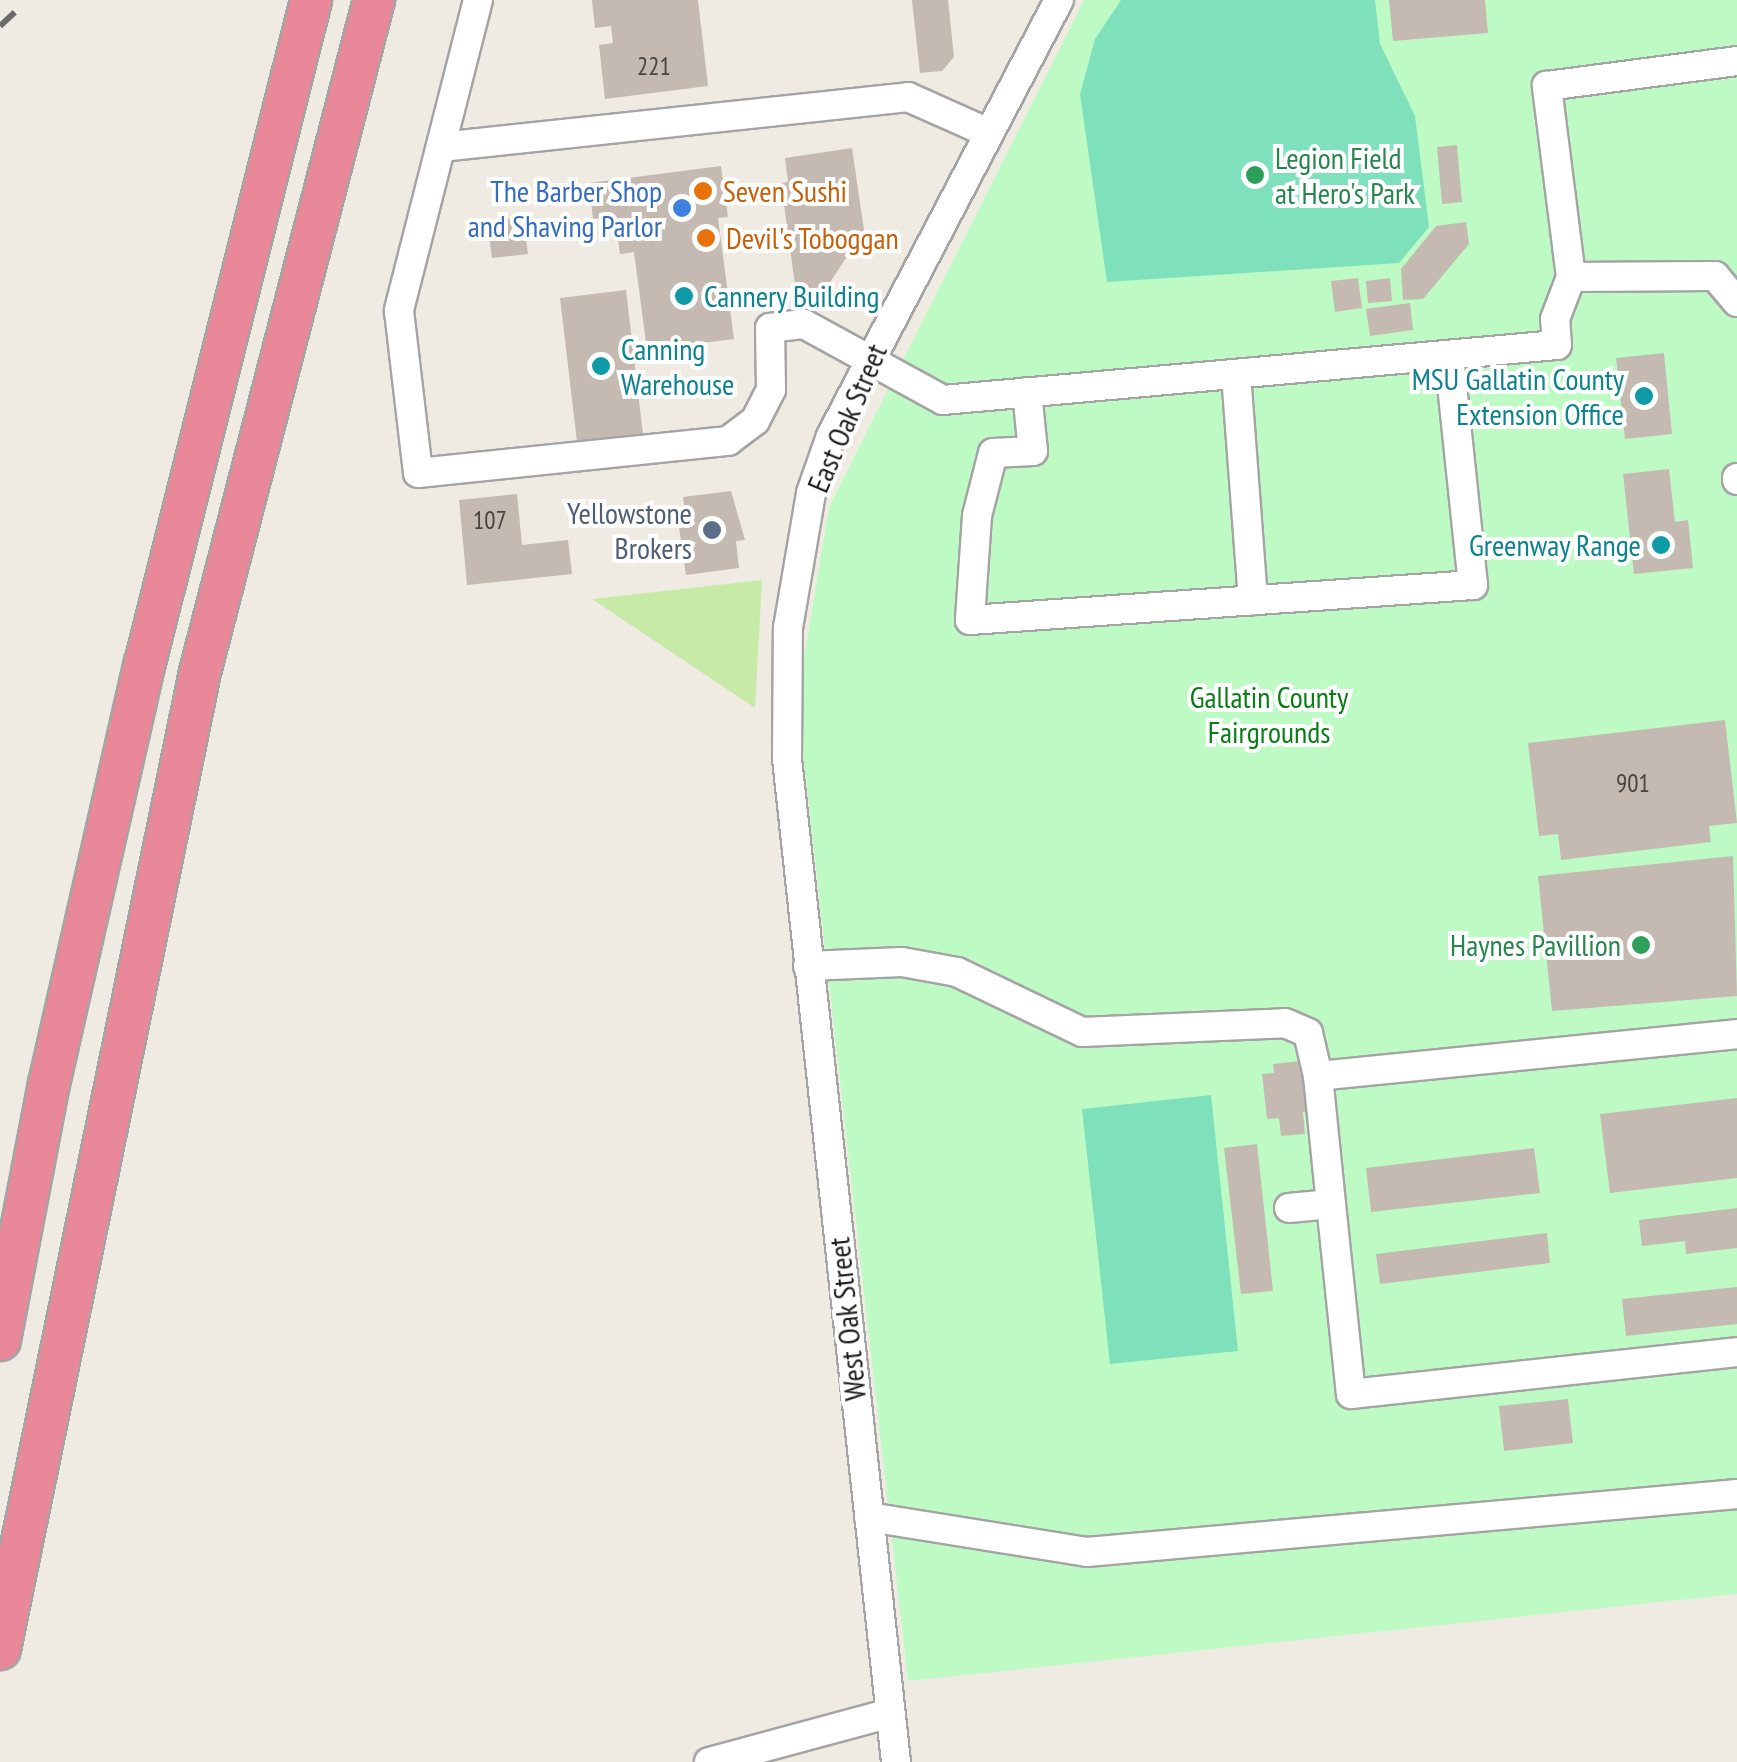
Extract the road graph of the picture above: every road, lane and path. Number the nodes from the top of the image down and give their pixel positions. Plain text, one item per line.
1 (311, 0) edge
2 (374, 0) edge
3 (478, 0) edge
4 (1059, 0) edge
5 (1737, 61) edge
6 (989, 133) junction
7 (441, 147) junction
8 (1571, 277) junction
9 (1737, 302) edge
10 (1449, 355) junction
11 (870, 358) junction
12 (1236, 374) junction
13 (1027, 392) junction
14 (1252, 600) junction
15 (798, 876) joint
16 (808, 966) junction
17 (1737, 1034) edge
18 (1318, 1076) junction
19 (1331, 1204) junction
20 (1288, 1208) dead end
21 (0, 1340) edge
22 (1737, 1352) edge
23 (1737, 1494) edge
24 (868, 1517) junction
25 (0, 1649) edge
26 (890, 1714) junction
27 (710, 1762) edge
28 (896, 1762) edge

1 - 21 highway
2 - 25 highway
3 - 7 street
4 - 6 street, East Oak Street
5 - 8 street
6 - 7 street
6 - 11 street, East Oak Street
7 - 11 street
8 - 9 street
8 - 10 street
10 - 12 street
10 - 14 street
11 - 13 street
11 - 15 street, East Oak Street
12 - 13 street
12 - 14 street
13 - 14 street
15 - 16 street, West Oak Street
16 - 18 street
16 - 24 street, West Oak Street
17 - 18 street
18 - 19 street
19 - 20 street
19 - 22 street
23 - 24 street
24 - 26 street, West Oak Street
26 - 27 street
26 - 28 street, West Oak Street

